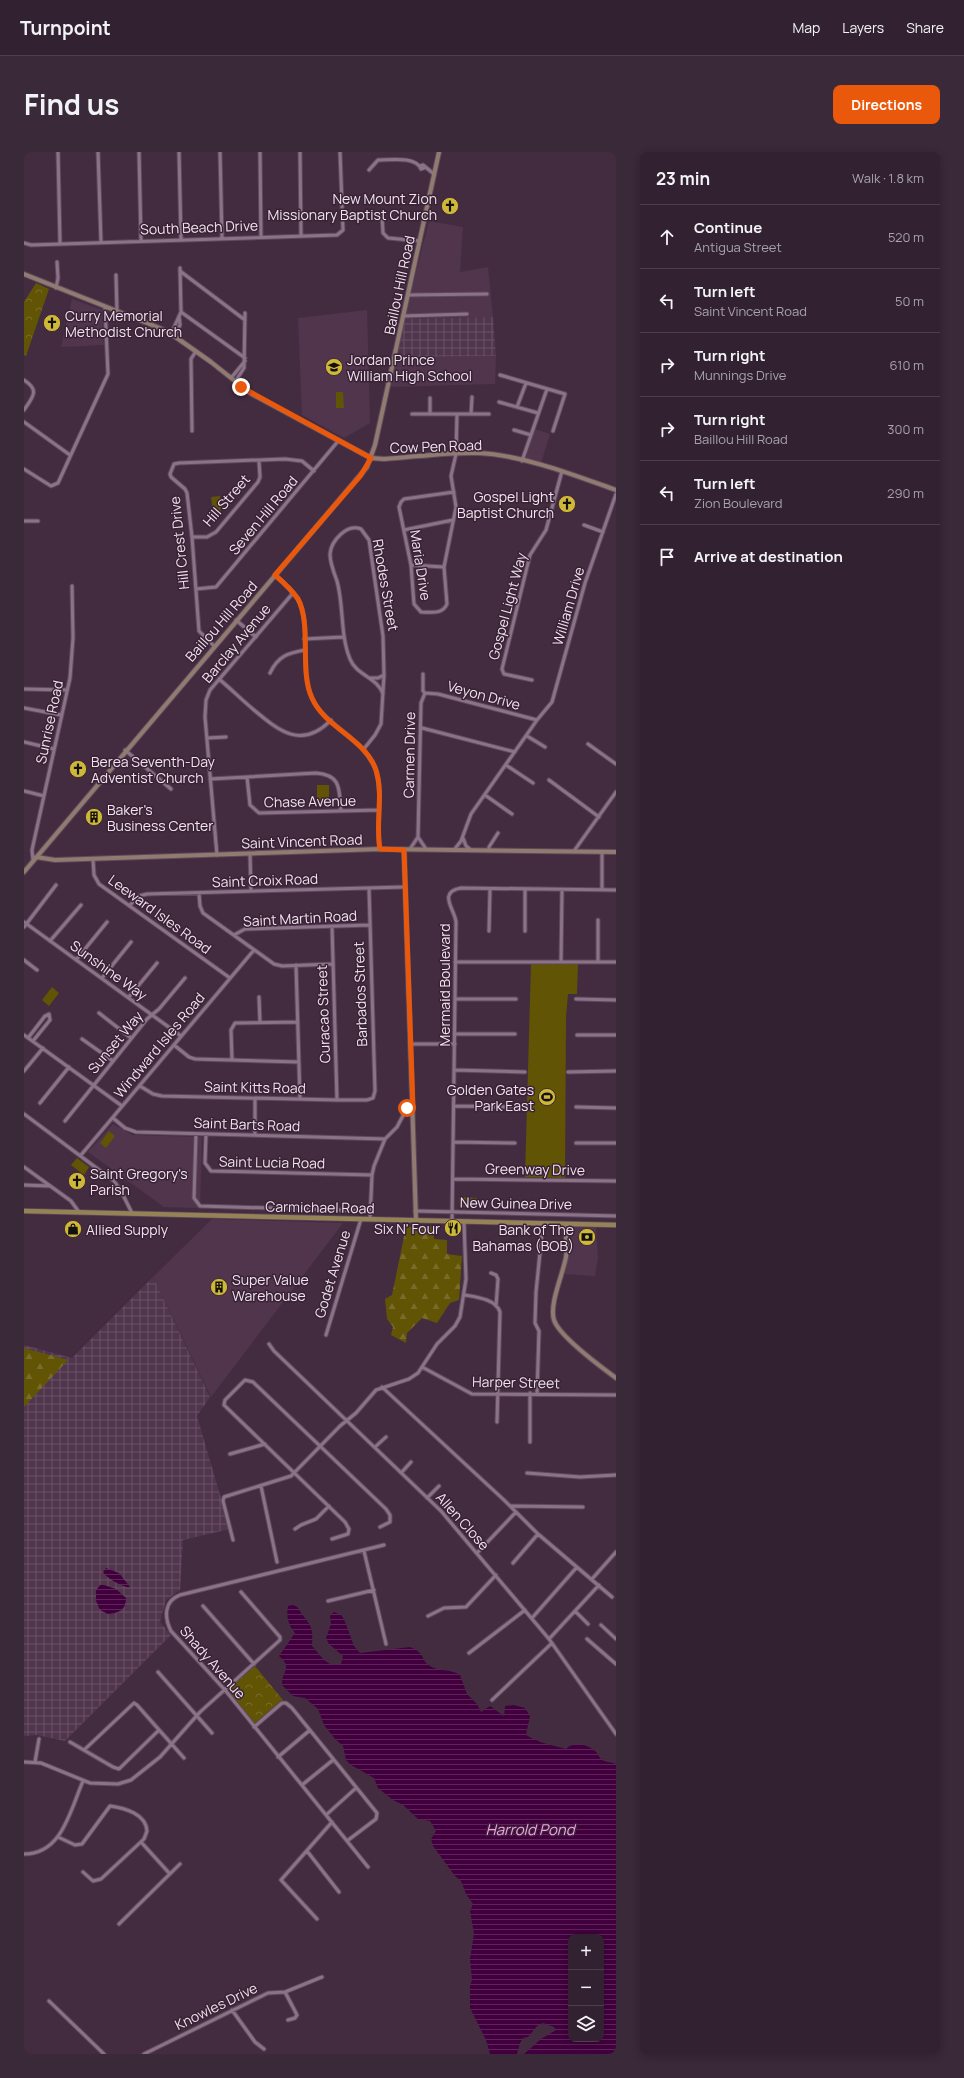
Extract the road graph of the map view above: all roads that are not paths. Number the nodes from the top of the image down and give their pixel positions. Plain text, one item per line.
1 (58, 152) edge
2 (98, 152) edge
3 (138, 152) edge
4 (179, 152) edge
5 (220, 152) edge
6 (260, 152) edge
7 (300, 152) edge
8 (340, 152) edge
9 (439, 152) edge
10 (369, 170) dead end
11 (434, 174) junction
12 (382, 215) dead end
13 (301, 235) junction
14 (261, 237) junction
15 (222, 238) junction
16 (181, 239) junction
17 (141, 240) junction
18 (420, 241) junction
19 (101, 242) junction
20 (24, 243) edge
21 (60, 244) junction
22 (57, 262) dead end
23 (24, 274) edge
24 (116, 275) dead end
25 (56, 288) junction
26 (487, 294) dead end
27 (408, 295) junction
28 (105, 307) junction
29 (117, 312) junction
30 (182, 312) junction
31 (245, 312) dead end
32 (467, 314) dead end
33 (403, 316) junction
34 (245, 320) junction
35 (173, 335) junction
36 (196, 351) junction
37 (245, 359) junction
38 (500, 375) dead end
39 (231, 378) junction
40 (24, 380) edge
41 (235, 382) junction
42 (526, 383) junction
43 (547, 389) junction
44 (472, 397) dead end
45 (430, 398) dead end
46 (499, 402) dead end
47 (517, 407) junction
48 (24, 410) edge
49 (538, 413) junction
50 (412, 414) dead end
51 (430, 414) junction
52 (457, 414) junction
53 (471, 414) junction
54 (489, 414) dead end
55 (24, 422) edge
56 (514, 430) dead end
57 (192, 431) dead end
58 (553, 431) dead end
59 (530, 435) junction
60 (339, 440) junction
61 (456, 454) junction
62 (70, 455) junction
63 (371, 458) junction
64 (259, 461) junction
65 (522, 461) junction
66 (24, 469) edge
67 (314, 471) junction
68 (562, 471) junction
69 (616, 490) edge
70 (454, 492) junction
71 (453, 520) junction
72 (24, 521) edge
73 (38, 521) dead end
74 (584, 525) dead end
75 (404, 530) junction
76 (603, 532) junction
77 (192, 538) junction
78 (410, 565) junction
79 (444, 567) junction
80 (275, 575) junction
81 (72, 586) dead end
82 (196, 589) junction
83 (293, 593) junction
84 (236, 620) junction
85 (256, 636) junction
86 (344, 637) junction
87 (304, 639) junction
88 (214, 646) junction
89 (305, 650) junction
90 (270, 673) dead end
91 (423, 674) dead end
92 (384, 675) junction
93 (368, 678) junction
94 (219, 679) junction
95 (532, 680) dead end
96 (24, 689) edge
97 (67, 690) junction
98 (425, 693) junction
99 (383, 694) junction
100 (24, 708) edge
101 (61, 715) junction
102 (331, 720) junction
103 (537, 720) junction
104 (422, 728) junction
105 (528, 736) junction
106 (226, 737) dead end
107 (207, 738) junction
108 (24, 742) edge
109 (588, 744) dead end
110 (545, 747) dead end
111 (54, 749) junction
112 (125, 750) junction
113 (363, 750) junction
114 (515, 752) junction
115 (506, 764) junction
116 (616, 764) edge
117 (247, 776) junction
118 (210, 778) junction
119 (549, 780) dead end
120 (533, 783) dead end
121 (171, 789) dead end
122 (24, 791) edge
123 (616, 792) edge
124 (485, 795) junction
125 (44, 796) junction
126 (379, 810) junction
127 (340, 811) junction
128 (512, 814) dead end
129 (599, 817) junction
130 (498, 833) dead end
131 (418, 838) junction
132 (463, 838) junction
133 (380, 849) junction
134 (404, 850) junction
135 (410, 850) junction
136 (426, 850) junction
137 (454, 850) junction
138 (471, 850) junction
139 (489, 850) junction
140 (574, 851) junction
141 (602, 852) junction
142 (616, 852) edge
143 (250, 854) junction
144 (217, 855) junction
145 (35, 859) junction
146 (93, 859) junction
147 (24, 872) edge
148 (56, 885) dead end
149 (405, 887) junction
150 (368, 888) junction
151 (490, 889) junction
152 (525, 889) junction
153 (602, 889) junction
154 (562, 890) junction
155 (616, 890) edge
156 (251, 891) junction
157 (199, 893) junction
158 (81, 905) dead end
159 (130, 906) junction
160 (598, 920) dead end
161 (107, 922) dead end
162 (25, 924) edge
163 (369, 925) junction
164 (332, 926) junction
165 (489, 930) dead end
166 (525, 931) dead end
167 (234, 935) junction
168 (50, 941) junction
169 (131, 942) dead end
170 (254, 950) junction
171 (24, 960) edge
172 (76, 960) junction
173 (455, 962) junction
174 (561, 962) junction
175 (598, 962) junction
176 (616, 962) edge
177 (157, 963) dead end
178 (332, 964) junction
179 (296, 965) junction
180 (37, 970) dead end
181 (102, 978) junction
182 (185, 978) dead end
183 (230, 978) junction
184 (129, 997) junction
185 (259, 997) dead end
186 (455, 999) junction
187 (516, 999) dead end
188 (576, 999) dead end
189 (616, 1000) edge
190 (99, 1014) dead end
191 (152, 1014) junction
192 (260, 1022) junction
193 (298, 1022) junction
194 (24, 1034) edge
195 (455, 1034) junction
196 (515, 1034) dead end
197 (577, 1035) dead end
198 (616, 1035) edge
199 (181, 1036) junction
200 (28, 1038) junction
201 (131, 1038) junction
202 (82, 1039) dead end
203 (33, 1041) junction
204 (174, 1044) junction
205 (411, 1044) junction
206 (455, 1044) junction
207 (43, 1048) junction
208 (232, 1059) junction
209 (113, 1061) junction
210 (299, 1062) junction
211 (69, 1067) junction
212 (454, 1070) junction
213 (24, 1071) edge
214 (616, 1071) edge
215 (525, 1072) dead end
216 (568, 1072) dead end
217 (94, 1085) junction
218 (140, 1086) junction
219 (255, 1098) junction
220 (372, 1098) joint
221 (300, 1099) junction
222 (337, 1100) junction
223 (40, 1103) dead end
224 (122, 1106) junction
225 (454, 1106) junction
226 (413, 1107) junction
227 (514, 1107) dead end
228 (576, 1107) dead end
229 (616, 1108) edge
230 (24, 1114) edge
231 (113, 1118) junction
232 (65, 1122) dead end
233 (196, 1134) junction
234 (206, 1134) junction
235 (255, 1135) junction
236 (385, 1139) junction
237 (454, 1142) junction
238 (515, 1143) dead end
239 (576, 1143) dead end
240 (616, 1143) edge
241 (81, 1155) junction
242 (24, 1167) edge
243 (372, 1175) junction
244 (454, 1179) junction
245 (616, 1180) edge
246 (24, 1186) edge
247 (51, 1186) junction
248 (206, 1207) junction
249 (24, 1211) edge
250 (370, 1211) junction
251 (415, 1211) junction
252 (79, 1212) junction
253 (132, 1213) junction
254 (452, 1213) junction
255 (206, 1216) junction
256 (616, 1216) edge
257 (361, 1219) junction
258 (370, 1219) junction
259 (416, 1220) junction
260 (452, 1221) junction
261 (464, 1222) junction
262 (543, 1224) junction
263 (564, 1224) junction
264 (616, 1225) edge
265 (491, 1273) dead end
266 (465, 1295) junction
267 (496, 1306) junction
268 (326, 1335) dead end
269 (269, 1344) dead end
270 (422, 1367) junction
271 (616, 1378) edge
272 (382, 1387) junction
273 (498, 1392) junction
274 (530, 1393) junction
275 (537, 1394) junction
276 (616, 1395) edge
277 (348, 1421) junction
278 (496, 1422) dead end
279 (386, 1437) dead end
280 (530, 1442) dead end
281 (265, 1444) junction
282 (321, 1446) junction
283 (375, 1447) junction
284 (230, 1454) dead end
285 (412, 1462) dead end
286 (295, 1473) junction
287 (401, 1473) junction
288 (527, 1473) dead end
289 (616, 1475) edge
290 (261, 1486) junction
291 (439, 1486) dead end
292 (427, 1498) junction
293 (329, 1506) junction
294 (511, 1506) junction
295 (583, 1507) dead end
296 (516, 1512) junction
297 (380, 1527) dead end
298 (295, 1529) dead end
299 (538, 1534) junction
300 (332, 1539) dead end
301 (233, 1540) dead end
302 (384, 1545) dead end
303 (364, 1550) junction
304 (616, 1552) edge
305 (477, 1553) junction
306 (277, 1562) dead end
307 (513, 1563) dead end
308 (577, 1567) junction
309 (496, 1575) junction
310 (592, 1579) junction
311 (598, 1585) junction
312 (374, 1590) junction
313 (241, 1592) dead end
314 (612, 1597) dead end
315 (328, 1601) dead end
316 (203, 1606) dead end
317 (525, 1610) junction
318 (575, 1611) junction
319 (428, 1616) dead end
320 (532, 1618) junction
321 (588, 1624) dead end
322 (601, 1625) dead end
323 (549, 1639) junction
324 (587, 1639) dead end
325 (616, 1639) edge
326 (552, 1643) junction
327 (386, 1644) dead end
328 (469, 1652) dead end
329 (254, 1664) junction
330 (616, 1664) edge
331 (158, 1672) dead end
332 (224, 1690) junction
333 (492, 1700) dead end
334 (196, 1716) junction
335 (254, 1727) junction
336 (159, 1730) junction
337 (310, 1730) junction
338 (212, 1733) dead end
339 (616, 1734) edge
340 (39, 1739) dead end
341 (70, 1742) dead end
342 (172, 1745) junction
343 (84, 1750) junction
344 (278, 1757) junction
345 (184, 1758) dead end
346 (333, 1760) junction
347 (24, 1762) edge
348 (35, 1762) junction
349 (83, 1781) junction
350 (302, 1786) junction
351 (356, 1788) junction
352 (326, 1814) junction
353 (332, 1822) junction
354 (58, 1837) junction
355 (347, 1841) junction
356 (141, 1842) junction
357 (307, 1851) junction
358 (24, 1854) edge
359 (180, 1864) dead end
360 (368, 1867) dead end
361 (83, 1872) dead end
362 (170, 1874) junction
363 (339, 1892) dead end
364 (317, 1920) dead end
365 (119, 1924) dead end
366 (322, 1977) dead end
367 (285, 1992) junction
368 (49, 2001) dead end
369 (232, 2010) junction
370 (288, 2020) dead end
371 (264, 2049) dead end
372 (152, 2050) junction
373 (104, 2054) edge
374 (144, 2054) edge
375 (154, 2054) edge

1 - 21 street
2 - 19 street
3 - 17 street
4 - 16 street
5 - 15 street
6 - 14 street
7 - 13 street
8 - 13 street, South Beach Drive
9 - 11 main road, Baillou Hill Road
10 - 11 street
11 - 18 main road, Baillou Hill Road
12 - 18 street
13 - 14 street, South Beach Drive
14 - 15 street, South Beach Drive
15 - 16 street, South Beach Drive
16 - 17 street, South Beach Drive
17 - 19 street, South Beach Drive
18 - 27 main road, Baillou Hill Road
19 - 21 street, South Beach Drive
20 - 21 street, South Beach Drive
22 - 25 street
23 - 25 main road
24 - 29 street
25 - 28 main road
26 - 27 street
27 - 33 main road, Baillou Hill Road
28 - 29 main road
28 - 62 street
29 - 35 main road
30 - 34 street
30 - 35 street
30 - 37 street
31 - 34 street
32 - 33 street
33 - 63 main road, Baillou Hill Road
34 - 37 street
35 - 36 main road
36 - 39 main road
36 - 57 street
37 - 39 street
37 - 41 street
38 - 42 street
39 - 41 main road
40 - 48 street
41 - 60 main road
42 - 43 street
42 - 47 street
43 - 49 street
43 - 58 street
44 - 53 street
45 - 51 street
46 - 47 street
47 - 49 street
49 - 59 street
50 - 51 street
51 - 52 street
52 - 53 street
52 - 61 street, Maria Drive
53 - 54 street
55 - 62 street
56 - 59 street
59 - 65 street
60 - 63 main road
60 - 67 street, Seven Hill Road
61 - 63 main road, Cow Pen Road
61 - 65 main road, Cow Pen Road
61 - 70 street, Maria Drive
62 - 66 street
63 - 80 main road, Baillou Hill Road
64 - 67 street, Hill Crest Drive
64 - 77 street, Hill Street
64 - 77 street, Hill Crest Drive
65 - 68 main road, Cow Pen Road
67 - 82 street, Seven Hill Road
68 - 69 main road, Cow Pen Road
68 - 95 street, Gospel Light Way
69 - 76 street, William Drive
70 - 71 street, Maria Drive
70 - 75 street, Maria Drive
71 - 75 street
71 - 79 street, Maria Drive
72 - 73 street
74 - 76 street
75 - 78 street, Maria Drive
76 - 103 street, William Drive
77 - 82 street, Hill Crest Drive
78 - 79 street
78 - 79 street, Maria Drive
80 - 83 street
80 - 84 main road, Baillou Hill Road
81 - 97 street, Sunrise Road
82 - 88 street, Hill Crest Drive
83 - 85 street, Barclay Avenue
83 - 87 street
84 - 85 street
84 - 88 main road, Baillou Hill Road
85 - 94 street, Barclay Avenue
86 - 87 street
86 - 92 street, Rhodes Street
86 - 93 street, Rhodes Street
87 - 89 street
88 - 112 main road, Baillou Hill Road
89 - 90 street
89 - 102 street
91 - 98 street, Carmen Drive
92 - 93 street
92 - 99 street, Rhodes Street
93 - 99 street, Rhodes Street
94 - 102 street
94 - 107 street, Barclay Avenue
96 - 97 street
97 - 101 street, Sunrise Road
98 - 103 street, Veyon Drive
98 - 104 street, Carmen Drive
99 - 113 street, Rhodes Street
100 - 101 street
101 - 111 street, Sunrise Road
102 - 113 street
103 - 105 street, William Drive
104 - 114 street
104 - 131 street, Carmen Drive
105 - 110 street
105 - 114 street, William Drive
106 - 107 street
107 - 118 street, Barclay Avenue
108 - 111 street
109 - 116 street
111 - 125 street, Sunrise Road
112 - 121 street
112 - 145 main road, Baillou Hill Road
113 - 126 street
114 - 115 street, William Drive
115 - 120 street
115 - 124 street, William Drive
117 - 118 street
117 - 127 street
117 - 127 street, Chase Avenue
118 - 144 street, Barclay Avenue
119 - 129 street
122 - 125 street
123 - 129 street
124 - 128 street
124 - 132 street, William Drive
125 - 145 street, Sunrise Road
126 - 127 street, Chase Avenue
126 - 133 street
129 - 140 street
130 - 139 street
131 - 135 street
131 - 136 street
132 - 137 street
132 - 138 street
133 - 134 main road, Saint Vincent Road
133 - 143 main road, Saint Vincent Road
134 - 135 main road, Saint Vincent Road
134 - 149 main road
135 - 136 main road, Saint Vincent Road
136 - 137 main road, Saint Vincent Road
137 - 138 main road, Saint Vincent Road
138 - 139 main road, Saint Vincent Road
139 - 140 main road, Saint Vincent Road
140 - 141 main road, Saint Vincent Road
141 - 142 main road, Saint Vincent Road
141 - 153 street
143 - 144 main road, Saint Vincent Road
143 - 156 street
144 - 146 main road, Saint Vincent Road
145 - 146 main road, Saint Vincent Road
145 - 147 main road, Baillou Hill Road
146 - 159 street, Leeward Isles Road
148 - 162 street
149 - 150 street, Saint Croix Road
149 - 205 main road
150 - 156 street, Saint Croix Road
150 - 163 street, Barbados Street
151 - 152 street, Mermaid Boulevard
151 - 165 street
151 - 173 street, Mermaid Boulevard
152 - 154 street, Mermaid Boulevard
152 - 166 street
153 - 154 street, Mermaid Boulevard
153 - 155 street, Mermaid Boulevard
154 - 174 street
156 - 157 street, Saint Croix Road
157 - 159 street, Saint Croix Road
157 - 167 street
158 - 168 street
159 - 183 street, Leeward Isles Road
160 - 175 street
161 - 172 street
162 - 168 street, Sunshine Way
163 - 164 street, Saint Martin Road
163 - 220 street, Barbados Street
164 - 167 street, Saint Martin Road
164 - 178 street, Curacao Street
167 - 170 street
168 - 172 street, Sunshine Way
169 - 181 street
170 - 179 street
170 - 183 street, Windward Isles Road
171 - 180 street
172 - 181 street, Sunshine Way
173 - 174 street
173 - 186 street, Mermaid Boulevard
174 - 175 street
175 - 176 street
177 - 184 street
178 - 179 street
178 - 222 street, Curacao Street
179 - 193 street
181 - 184 street, Sunshine Way
182 - 191 street, Sunset Way
183 - 199 street, Windward Isles Road
184 - 191 street, Sunshine Way
185 - 192 street
186 - 187 street
186 - 195 street, Mermaid Boulevard
188 - 189 street
190 - 201 street
191 - 199 street, Sunshine Way
191 - 201 street, Sunset Way
192 - 193 street
192 - 208 street
193 - 210 street
194 - 200 street
195 - 196 street
195 - 206 street, Mermaid Boulevard
197 - 198 street
199 - 204 street, Windward Isles Road
200 - 203 street
200 - 203 street
201 - 209 street, Sunset Way
202 - 209 street
203 - 207 street
204 - 208 street
204 - 218 street, Windward Isles Road
205 - 206 street
205 - 226 main road
206 - 212 street, Mermaid Boulevard
207 - 211 street
207 - 213 street
208 - 210 street
209 - 217 street, Sunset Way
210 - 221 street
211 - 217 street
211 - 223 street
212 - 215 street
212 - 225 street, Mermaid Boulevard
214 - 216 street
217 - 224 street
217 - 232 street, Sunset Way
218 - 219 street, Saint Kitts Road
218 - 224 street, Windward Isles Road
219 - 221 street, Saint Kitts Road
219 - 235 street
220 - 222 street, Saint Kitts Road
221 - 222 street, Saint Kitts Road
224 - 231 street, Windward Isles Road
225 - 227 street
225 - 237 street, Mermaid Boulevard
226 - 236 street
226 - 251 main road
228 - 229 street
230 - 241 street
231 - 233 street, Saint Barts Road
231 - 241 street, Windward Isles Road
233 - 234 street, Saint Barts Road
233 - 248 street
234 - 235 street, Saint Barts Road
234 - 243 street, Saint Lucia Road
235 - 236 street, Saint Barts Road
236 - 243 street
237 - 238 street
237 - 244 street, Mermaid Boulevard
239 - 240 street
241 - 253 street
242 - 247 street
243 - 250 street
244 - 245 street, Greenway Drive
244 - 254 street, Mermaid Boulevard
246 - 247 street
247 - 252 street
248 - 250 street
248 - 255 street
249 - 252 main road, Carmichael Road
250 - 258 street
251 - 254 street, New Guinea Drive
251 - 259 main road
252 - 253 main road, Carmichael Road
253 - 255 main road, Carmichael Road
254 - 256 street, New Guinea Drive
254 - 260 street, Mermaid Boulevard
255 - 257 main road, Carmichael Road
257 - 258 main road, Carmichael Road
257 - 268 street, Godet Avenue
258 - 259 main road, Carmichael Road
259 - 260 main road, Carmichael Road
260 - 261 main road, Carmichael Road
261 - 262 main road, Carmichael Road
261 - 266 street
262 - 263 main road, Carmichael Road
262 - 275 street
263 - 264 main road, Carmichael Road
263 - 271 main road
265 - 267 street
266 - 267 street
266 - 270 street
267 - 273 street
269 - 277 street, Allen Close
270 - 272 street
270 - 273 street, Harper Street
272 - 277 street
272 - 294 street
273 - 274 street, Harper Street
273 - 278 street
274 - 275 street, Harper Street
274 - 280 street
275 - 276 street, Harper Street
277 - 282 street
277 - 283 street, Allen Close
279 - 283 street
281 - 282 street
281 - 284 street
281 - 286 street
282 - 286 street
282 - 297 street
283 - 287 street, Allen Close
285 - 287 street
286 - 290 street
286 - 293 street
287 - 292 street, Allen Close
288 - 289 street
290 - 301 street
290 - 306 street
291 - 292 street
292 - 305 street, Allen Close
293 - 298 street
293 - 300 street
294 - 295 street
294 - 296 street
296 - 299 street
296 - 305 street
299 - 307 street
299 - 308 street
302 - 303 street, Shady Avenue
303 - 312 street
303 - 332 street, Shady Avenue
304 - 310 street
305 - 309 street, Allen Close
308 - 310 street
308 - 320 street
309 - 317 street, Allen Close
309 - 319 street
310 - 311 street
311 - 314 street
311 - 318 street
312 - 315 street
312 - 327 street
313 - 329 street
316 - 329 street
317 - 320 street, Allen Close
317 - 328 street
318 - 321 street
318 - 323 street
320 - 323 street, Allen Close
322 - 325 street
323 - 326 street, Allen Close
324 - 330 street
326 - 333 street
326 - 339 street, Allen Close
329 - 332 street
331 - 334 street
332 - 334 street
332 - 335 street, Shady Avenue
334 - 338 street
334 - 342 street
335 - 337 street
335 - 344 street, Shady Avenue
336 - 342 street
336 - 343 street
336 - 343 street
337 - 344 street
337 - 346 street
340 - 348 street
341 - 343 street
342 - 345 street
342 - 349 street
344 - 350 street, Shady Avenue
346 - 350 street
346 - 351 street
347 - 348 street
348 - 349 street
349 - 354 street
350 - 352 street, Shady Avenue
351 - 352 street
351 - 355 street
352 - 353 street, Shady Avenue
353 - 355 street, Shady Avenue
353 - 357 street
354 - 356 street
354 - 358 street
355 - 360 street, Shady Avenue
356 - 361 street
356 - 362 street
357 - 363 street
357 - 364 street
359 - 362 street
362 - 365 street
366 - 367 street, Knowles Drive
367 - 369 street, Knowles Drive
367 - 370 street
368 - 373 street
369 - 371 street
369 - 372 street, Knowles Drive
372 - 374 street, Knowles Drive
372 - 375 street

